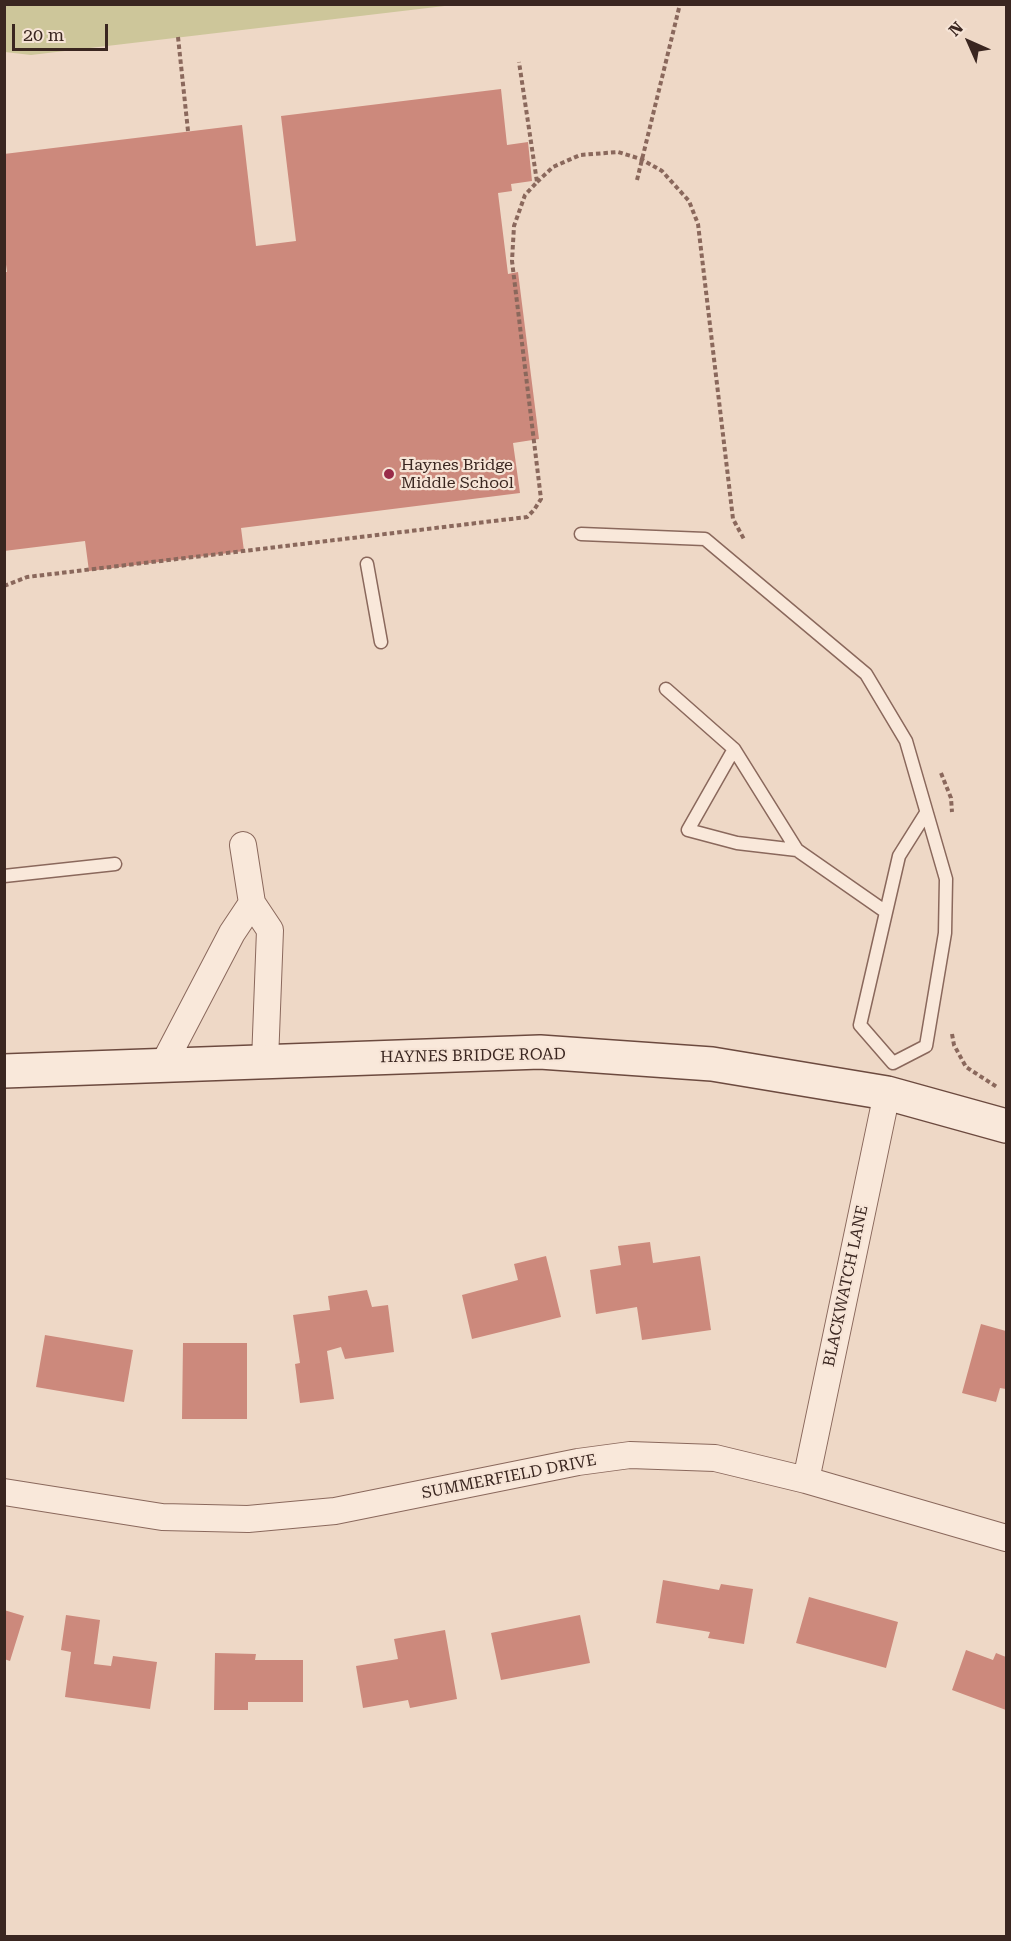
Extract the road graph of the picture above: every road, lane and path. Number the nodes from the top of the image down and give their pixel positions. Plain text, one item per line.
1 (680, 4) edge
2 (178, 37) dead end
3 (519, 62) dead end
4 (188, 131) dead end
5 (641, 159) junction
6 (637, 180) dead end
7 (537, 182) junction
8 (581, 534) dead end
9 (747, 544) dead end
10 (367, 564) dead end
11 (4, 586) edge
12 (381, 642) dead end
13 (666, 689) dead end
14 (734, 749) junction
15 (939, 768) dead end
16 (926, 813) junction
17 (953, 821) dead end
18 (243, 845) dead end
19 (797, 850) junction
20 (114, 864) dead end
21 (4, 876) edge
22 (252, 903) junction
23 (886, 912) junction
24 (950, 1025) dead end
25 (265, 1061) junction
26 (163, 1065) junction
27 (4, 1071) edge
28 (890, 1078) junction
29 (1006, 1090) edge
30 (1006, 1126) edge
31 (806, 1480) junction
32 (4, 1492) edge
33 (1006, 1538) edge

1 - 5 path
2 - 4 path
3 - 7 path
5 - 6 path
5 - 7 path
5 - 9 path
7 - 11 path
8 - 16 lane
10 - 12 lane
13 - 14 lane
14 - 19 lane
14 - 19 lane
15 - 17 path
16 - 23 lane
16 - 28 lane
18 - 22 street
19 - 23 lane
20 - 21 lane
22 - 25 street
22 - 26 street
23 - 28 lane
24 - 29 path
25 - 26 main road, HAYNES BRIDGE ROAD
25 - 28 main road, HAYNES BRIDGE ROAD
26 - 27 main road, HAYNES BRIDGE ROAD
28 - 30 main road, HAYNES BRIDGE ROAD
28 - 31 street, BLACKWATCH LANE
31 - 32 street, SUMMERFIELD DRIVE
31 - 33 street, SUMMERFIELD DRIVE

